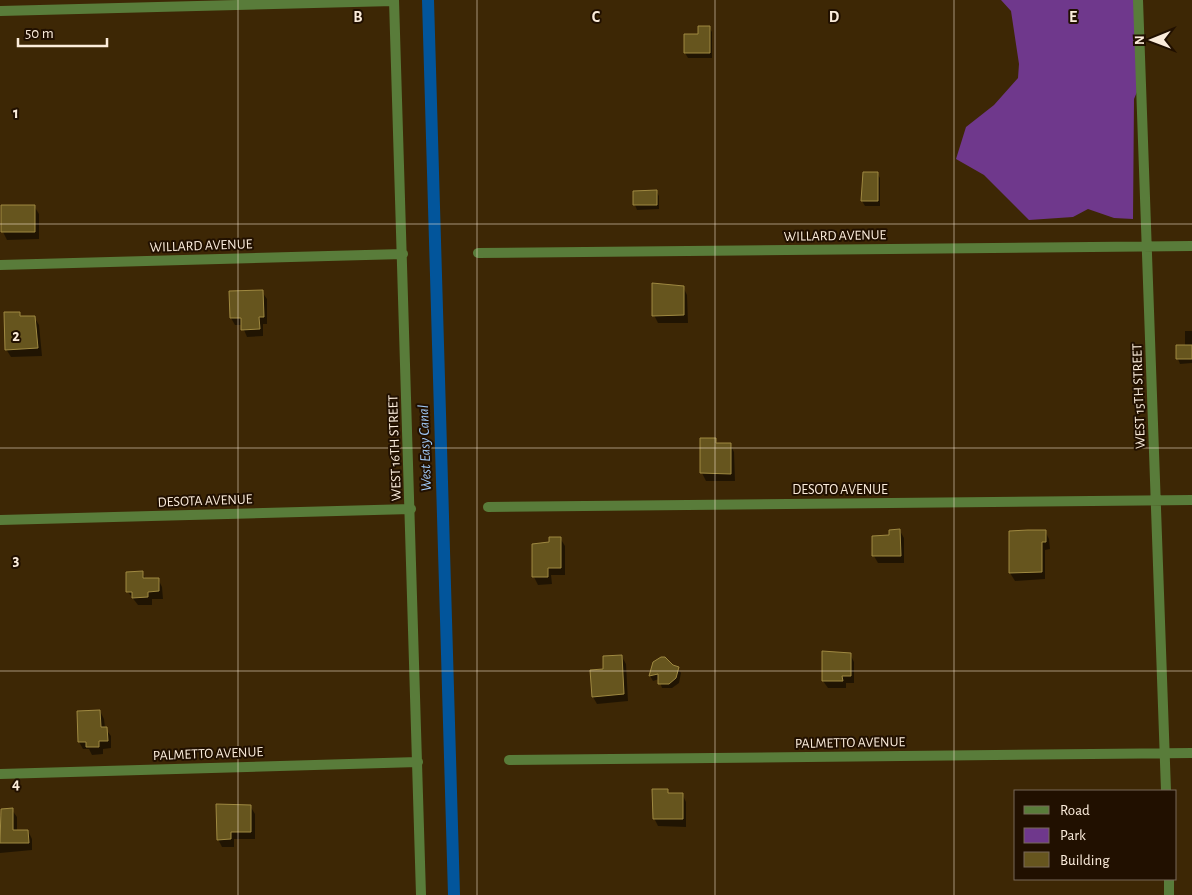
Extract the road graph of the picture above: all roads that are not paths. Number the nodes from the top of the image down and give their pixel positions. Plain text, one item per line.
1 (394, 0) edge
2 (1138, 0) edge
3 (0, 11) edge
4 (1147, 246) junction
5 (1192, 246) edge
6 (478, 253) dead end
7 (403, 254) junction
8 (0, 266) edge
9 (1156, 500) junction
10 (1192, 500) edge
11 (488, 507) dead end
12 (411, 509) junction
13 (0, 520) edge
14 (1164, 754) junction
15 (1192, 754) edge
16 (509, 760) dead end
17 (418, 762) junction
18 (0, 774) edge
19 (1166, 790) edge
20 (1169, 880) edge
21 (421, 895) edge
22 (1169, 895) edge

1 - 3 street
1 - 7 street, WEST 16TH STREET
2 - 4 street, WEST 15TH STREET
4 - 5 street, WILLARD AVENUE
4 - 6 street, WILLARD AVENUE
4 - 9 street, WEST 15TH STREET
7 - 8 street, WILLARD AVENUE
7 - 12 street, WEST 16TH STREET
9 - 10 street, DESOTO AVENUE
9 - 11 street, DESOTO AVENUE
9 - 14 street, WEST 15TH STREET
12 - 13 street, DESOTA AVENUE
12 - 17 street, WEST 16TH STREET
14 - 15 street, PALMETTO AVENUE
14 - 16 street, PALMETTO AVENUE
14 - 19 street, WEST 15TH STREET
17 - 18 street, PALMETTO AVENUE
17 - 21 street, WEST 16TH STREET
20 - 22 street

